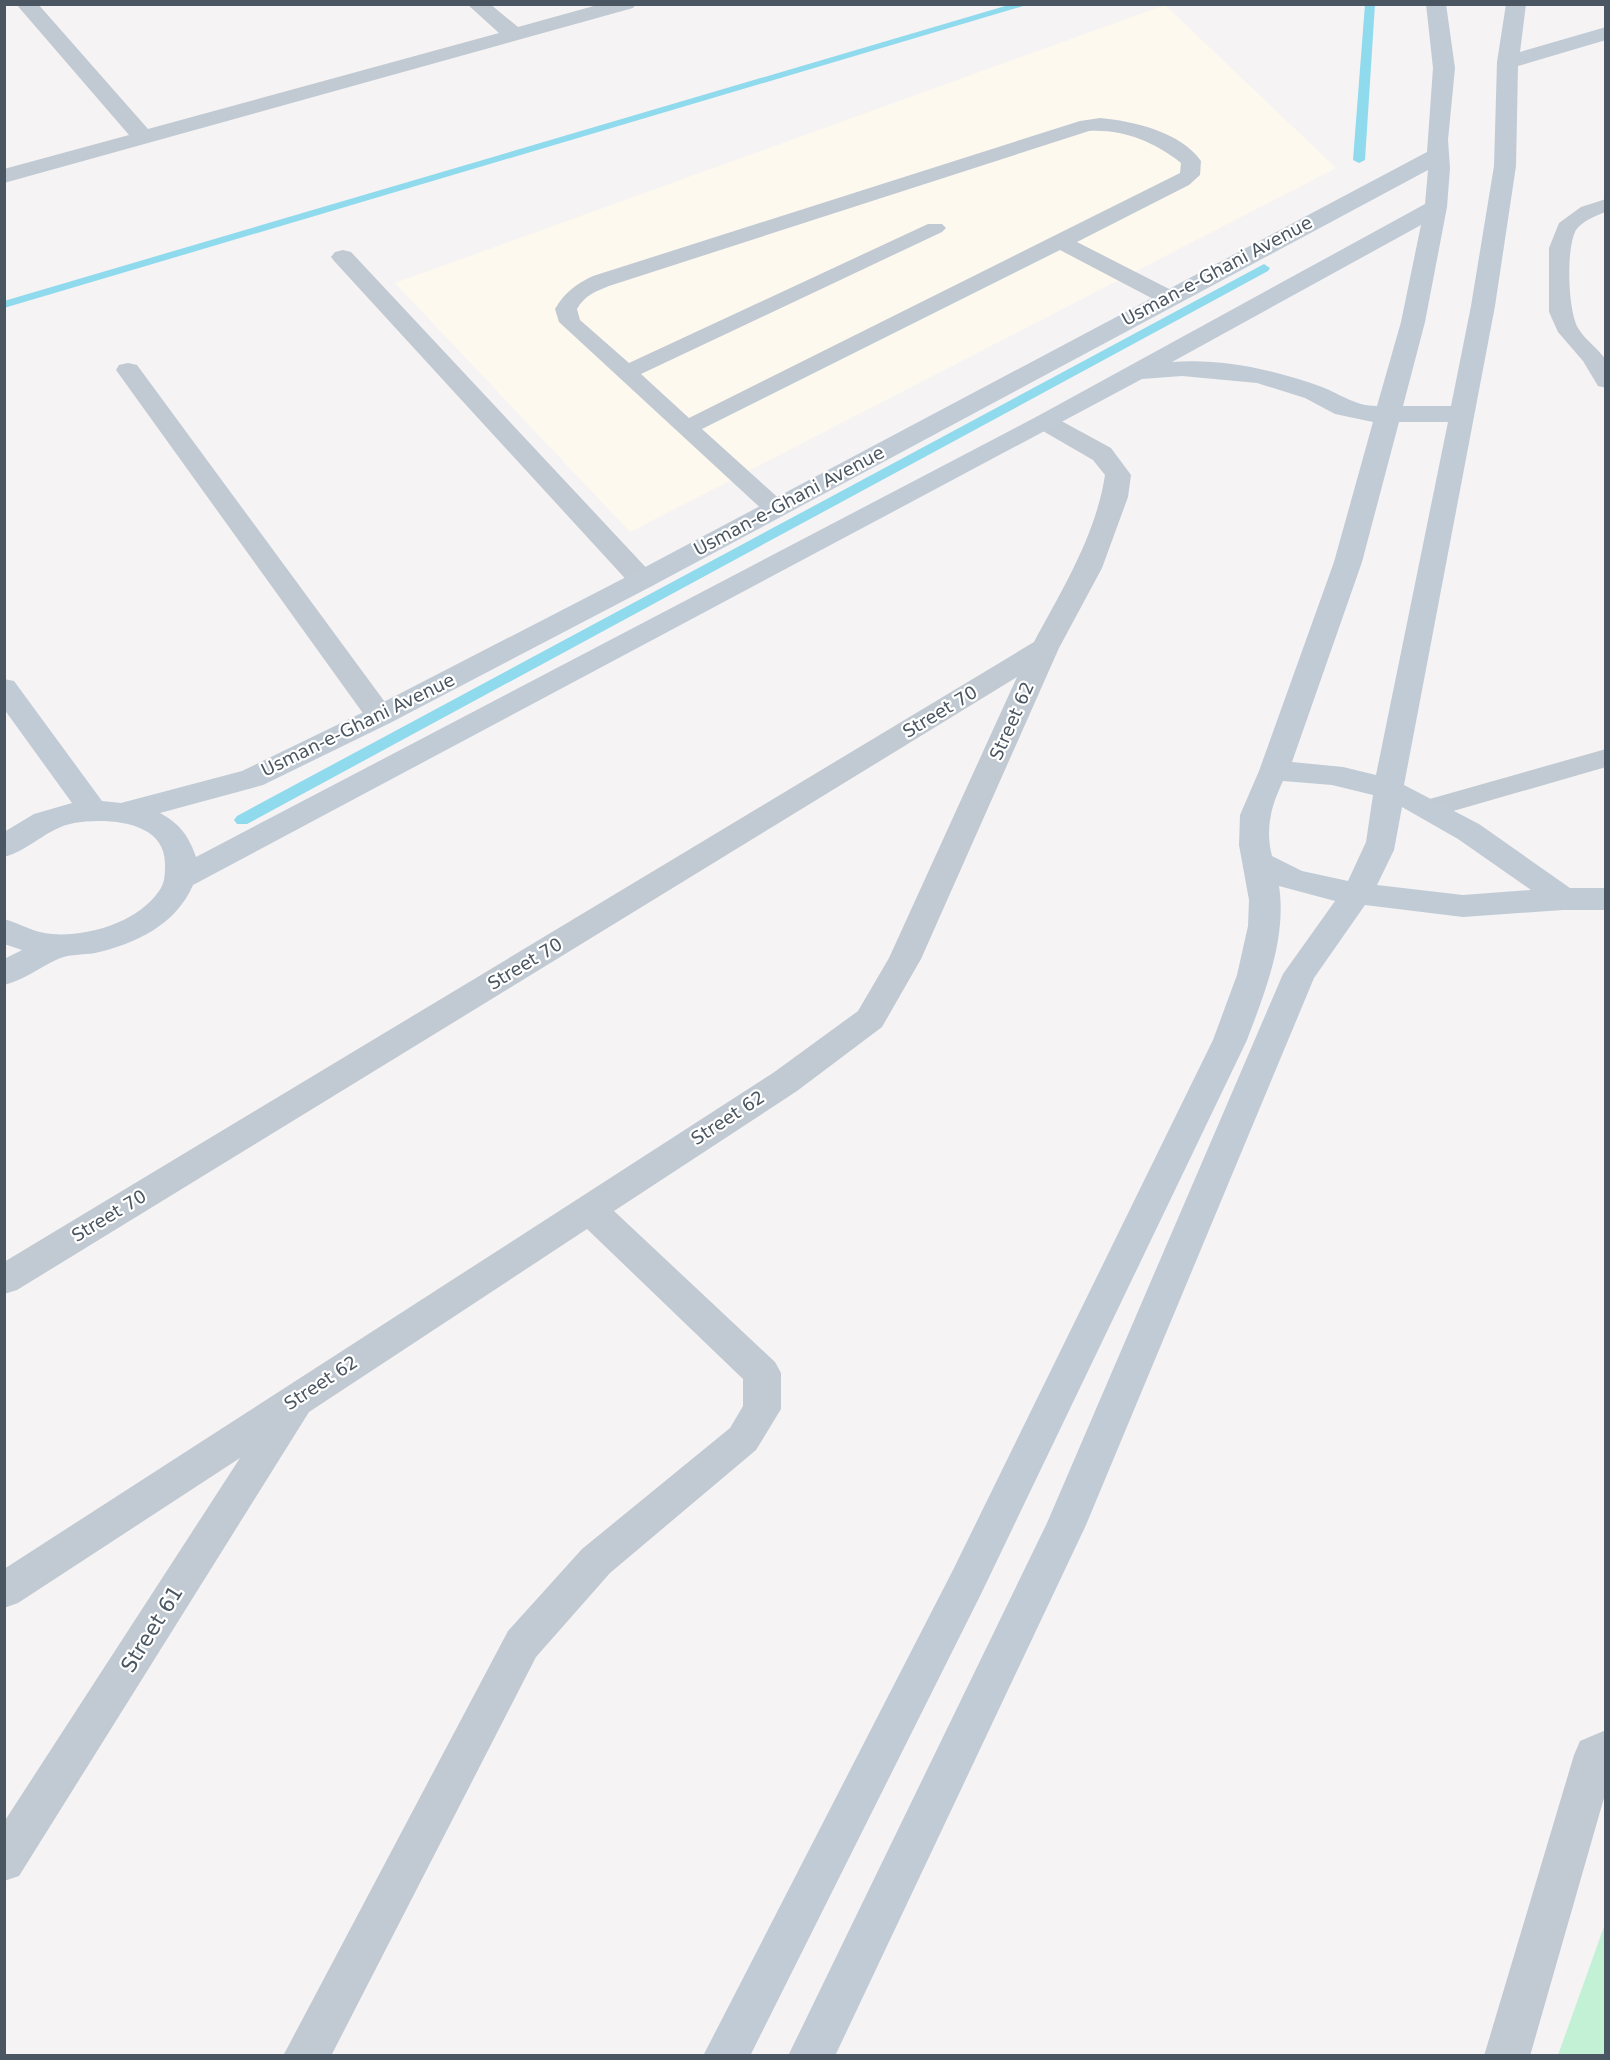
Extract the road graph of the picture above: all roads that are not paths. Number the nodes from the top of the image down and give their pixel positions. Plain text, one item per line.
1 (26, 4) edge
2 (477, 4) edge
3 (626, 4) edge
4 (1436, 4) edge
5 (1516, 4) edge
6 (1605, 33) edge
7 (515, 35) junction
8 (1508, 62) junction
9 (144, 138) junction
10 (1438, 155) junction
11 (4, 176) edge
12 (1605, 205) edge
13 (1436, 207) junction
14 (935, 228) dead end
15 (1061, 242) junction
16 (343, 257) dead end
17 (1167, 297) junction
18 (128, 370) dead end
19 (626, 373) junction
20 (1133, 373) junction
21 (1605, 381) edge
22 (1388, 413) junction
23 (1461, 414) junction
24 (1045, 422) junction
25 (687, 428) junction
26 (775, 508) junction
27 (642, 580) junction
28 (1045, 648) junction
29 (4, 688) edge
30 (380, 716) junction
31 (1605, 758) edge
32 (1274, 771) junction
33 (1388, 790) junction
34 (1429, 809) junction
35 (93, 811) junction
36 (124, 812) junction
37 (4, 847) edge
38 (1260, 863) junction
39 (181, 878) junction
40 (1356, 894) junction
41 (1563, 899) junction
42 (1605, 899) edge
43 (4, 930) edge
44 (55, 946) junction
45 (4, 974) edge
46 (589, 1209) junction
47 (4, 1280) edge
48 (300, 1396) junction
49 (4, 1591) edge
50 (1605, 1749) edge
51 (4, 1861) edge
52 (306, 2055) edge
53 (726, 2055) edge
54 (811, 2055) edge
55 (1507, 2055) edge

1 - 9 street
2 - 7 street
3 - 7 street
4 - 10 main road
5 - 8 main road
6 - 8 main road
7 - 9 street
8 - 23 main road
9 - 11 street
10 - 13 main road
10 - 17 main road, Usman-e-Ghani Avenue
12 - 21 lane
13 - 20 main road
13 - 22 main road
14 - 19 lane
15 - 17 lane
15 - 19 lane
15 - 25 lane
16 - 27 street
17 - 26 main road, Usman-e-Ghani Avenue
18 - 30 street
19 - 25 lane
20 - 22 main road
20 - 24 main road
22 - 23 main road
22 - 32 main road
23 - 33 main road
24 - 28 street, Street 62
24 - 39 main road
25 - 26 lane
26 - 27 main road, Usman-e-Ghani Avenue
27 - 30 main road, Usman-e-Ghani Avenue
28 - 46 street, Street 62
28 - 47 street, Street 70
29 - 35 main road
30 - 36 main road, Usman-e-Ghani Avenue
31 - 34 lane
32 - 33 main road
32 - 38 main road
33 - 34 main road
33 - 40 main road
34 - 41 main road
35 - 36 main road
35 - 37 main road
36 - 39 main road
38 - 40 main road
38 - 53 main road
39 - 44 main road
40 - 41 main road
40 - 54 main road
41 - 42 main road
43 - 44 main road
44 - 45 main road
46 - 48 street, Street 62
46 - 52 street
48 - 49 street, Street 62
48 - 51 street, Street 61
50 - 55 street

